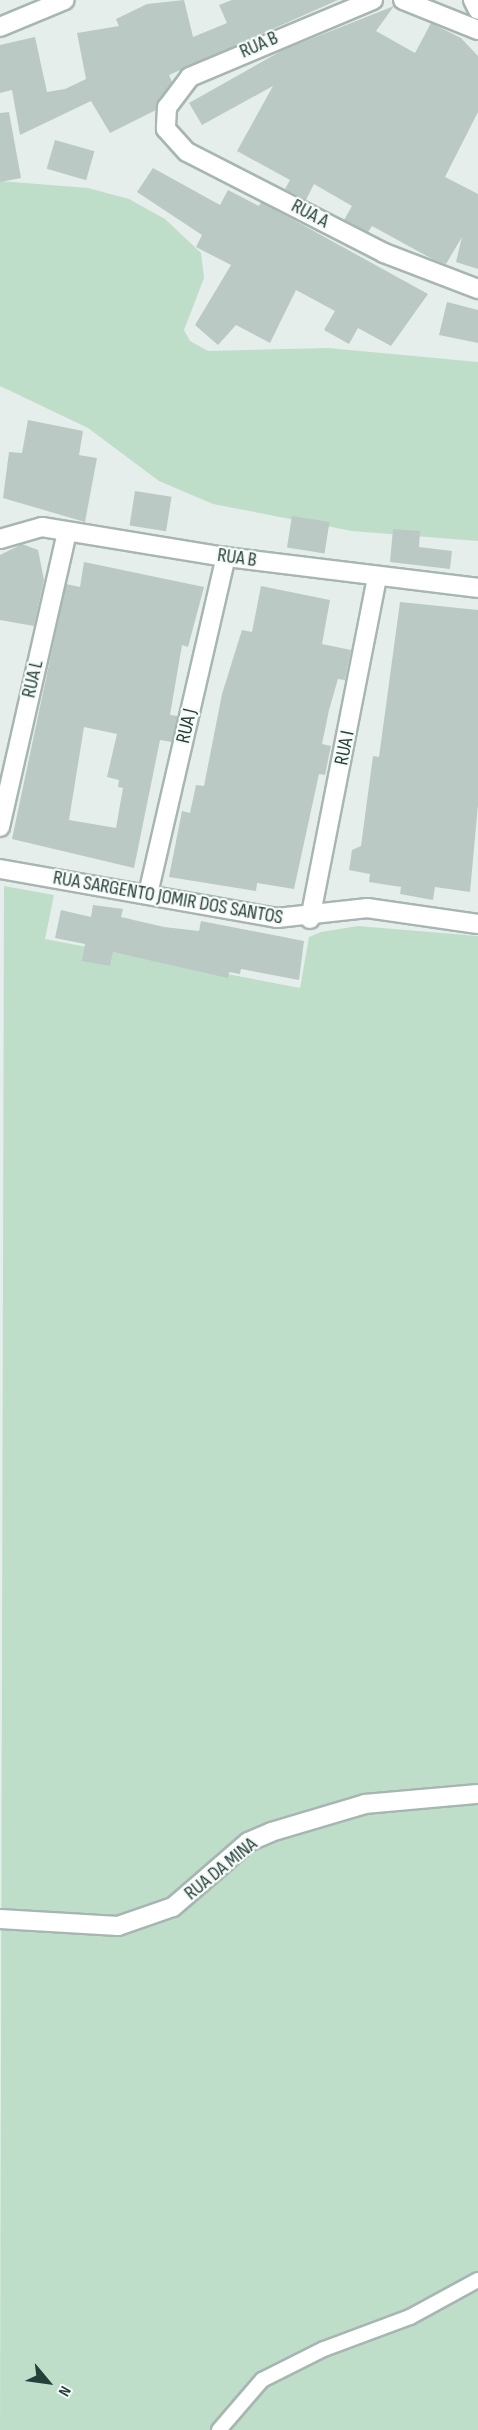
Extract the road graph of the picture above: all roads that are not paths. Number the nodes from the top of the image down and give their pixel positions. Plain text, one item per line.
1 (65, 0) edge
2 (373, 0) edge
3 (403, 0) edge
4 (473, 0) edge
5 (478, 10) edge
6 (0, 27) edge
7 (478, 30) edge
8 (165, 115) joint
9 (478, 289) edge
10 (67, 531) junction
11 (0, 539) edge
12 (226, 557) junction
13 (377, 577) junction
14 (478, 588) edge
15 (0, 827) edge
16 (0, 869) edge
17 (148, 894) junction
18 (310, 919) junction
19 (478, 924) edge
20 (478, 1794) edge
21 (0, 1919) edge
22 (478, 2280) edge
23 (219, 2430) edge

1 - 6 street
2 - 8 street, RUA B
3 - 7 street
4 - 5 street
8 - 9 street, RUA A
10 - 11 street, RUA B
10 - 12 street, RUA B
10 - 15 street, RUA L
12 - 13 street, RUA B
12 - 17 street, RUA J
13 - 14 street, RUA B
13 - 18 street, RUA I
16 - 17 street, RUA SARGENTO JOMIR DOS SANTOS
17 - 18 street, RUA SARGENTO JOMIR DOS SANTOS
18 - 19 street, RUA SARGENTO JOMIR DOS SANTOS
20 - 21 street, RUA DA MINA
22 - 23 lane

